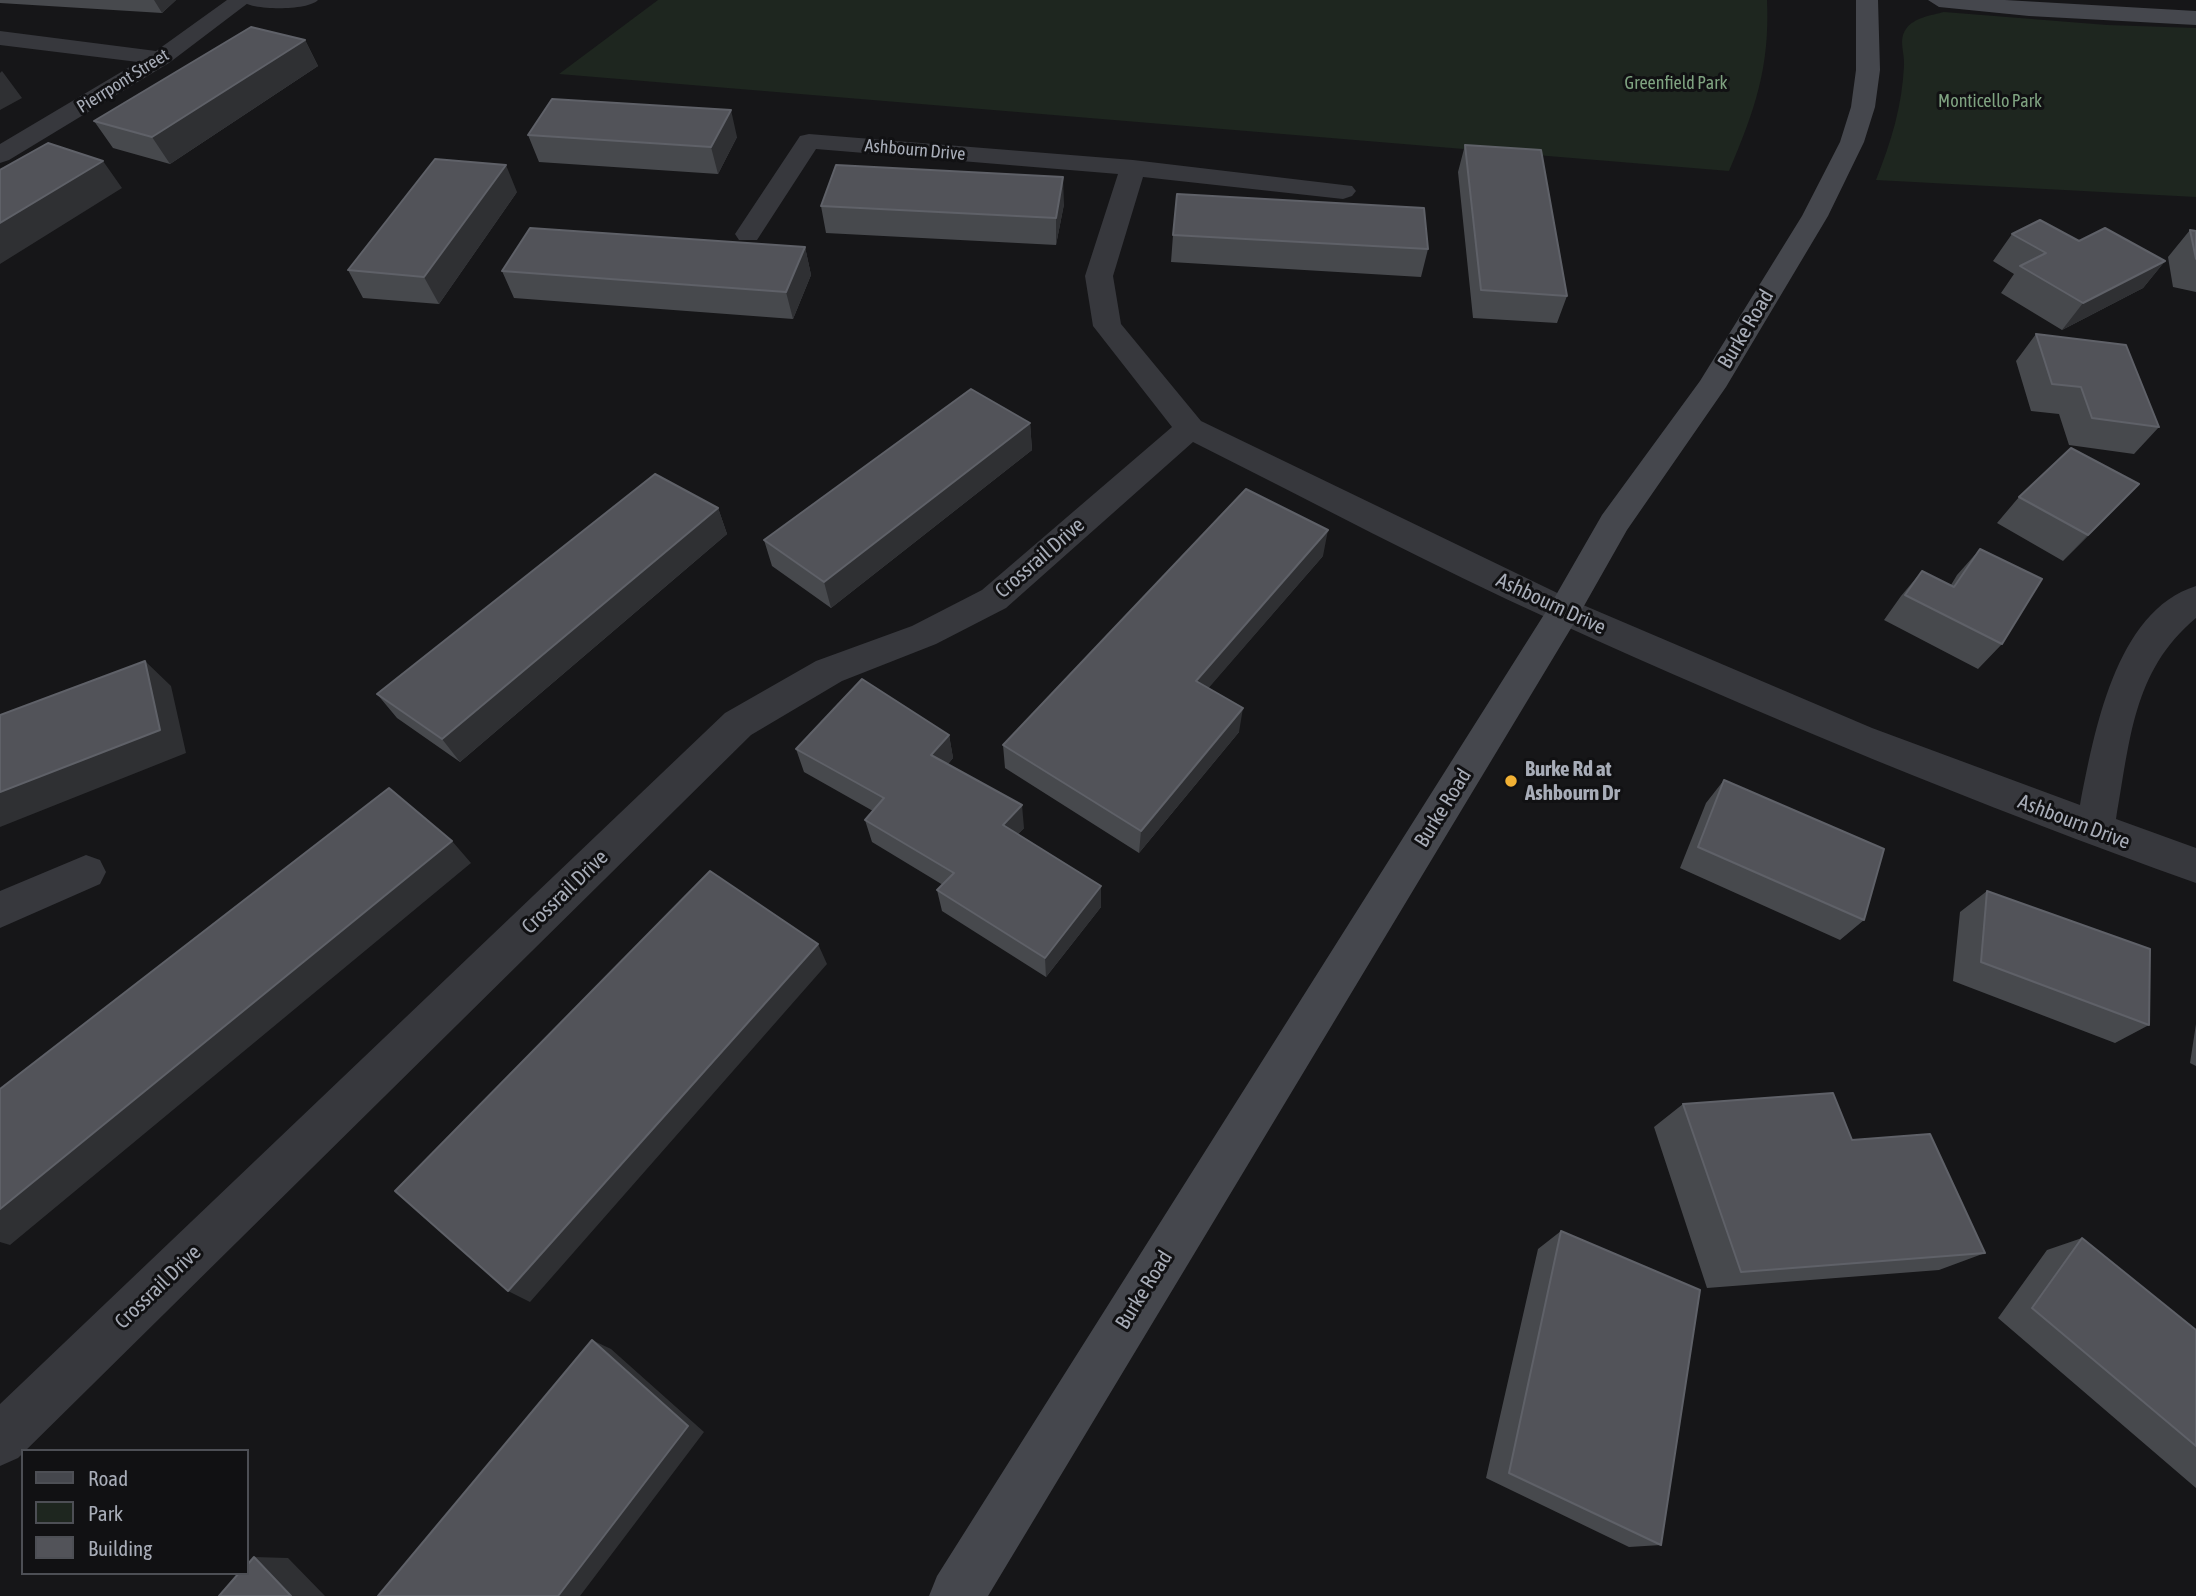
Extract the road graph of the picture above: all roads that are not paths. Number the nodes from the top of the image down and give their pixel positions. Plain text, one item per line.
1 (241, 0) edge
2 (248, 0) edge
3 (310, 0) edge
4 (1867, 0) edge
5 (1939, 0) edge
6 (2196, 18) edge
7 (0, 38) edge
8 (161, 58) junction
9 (0, 155) edge
10 (1133, 169) junction
11 (1343, 191) dead end
12 (748, 234) dead end
13 (1190, 428) junction
14 (2196, 599) edge
15 (1564, 611) junction
16 (2094, 830) junction
17 (2196, 866) edge
18 (86, 872) dead end
19 (0, 910) edge
20 (0, 1440) edge
21 (957, 1596) edge

1 - 8 street, Pierrpont Street
2 - 3 lane
4 - 15 main road, Burke Road
5 - 6 main road
7 - 8 street
8 - 9 street, Pierrpont Street
10 - 11 street, Ashbourn Drive
10 - 12 street, Ashbourn Drive
10 - 13 street, Ashbourn Drive
13 - 15 street, Ashbourn Drive
13 - 20 street, Crossrail Drive
14 - 16 street
15 - 16 street, Ashbourn Drive
15 - 21 main road, Burke Road
16 - 17 street, Ashbourn Drive
18 - 19 street

